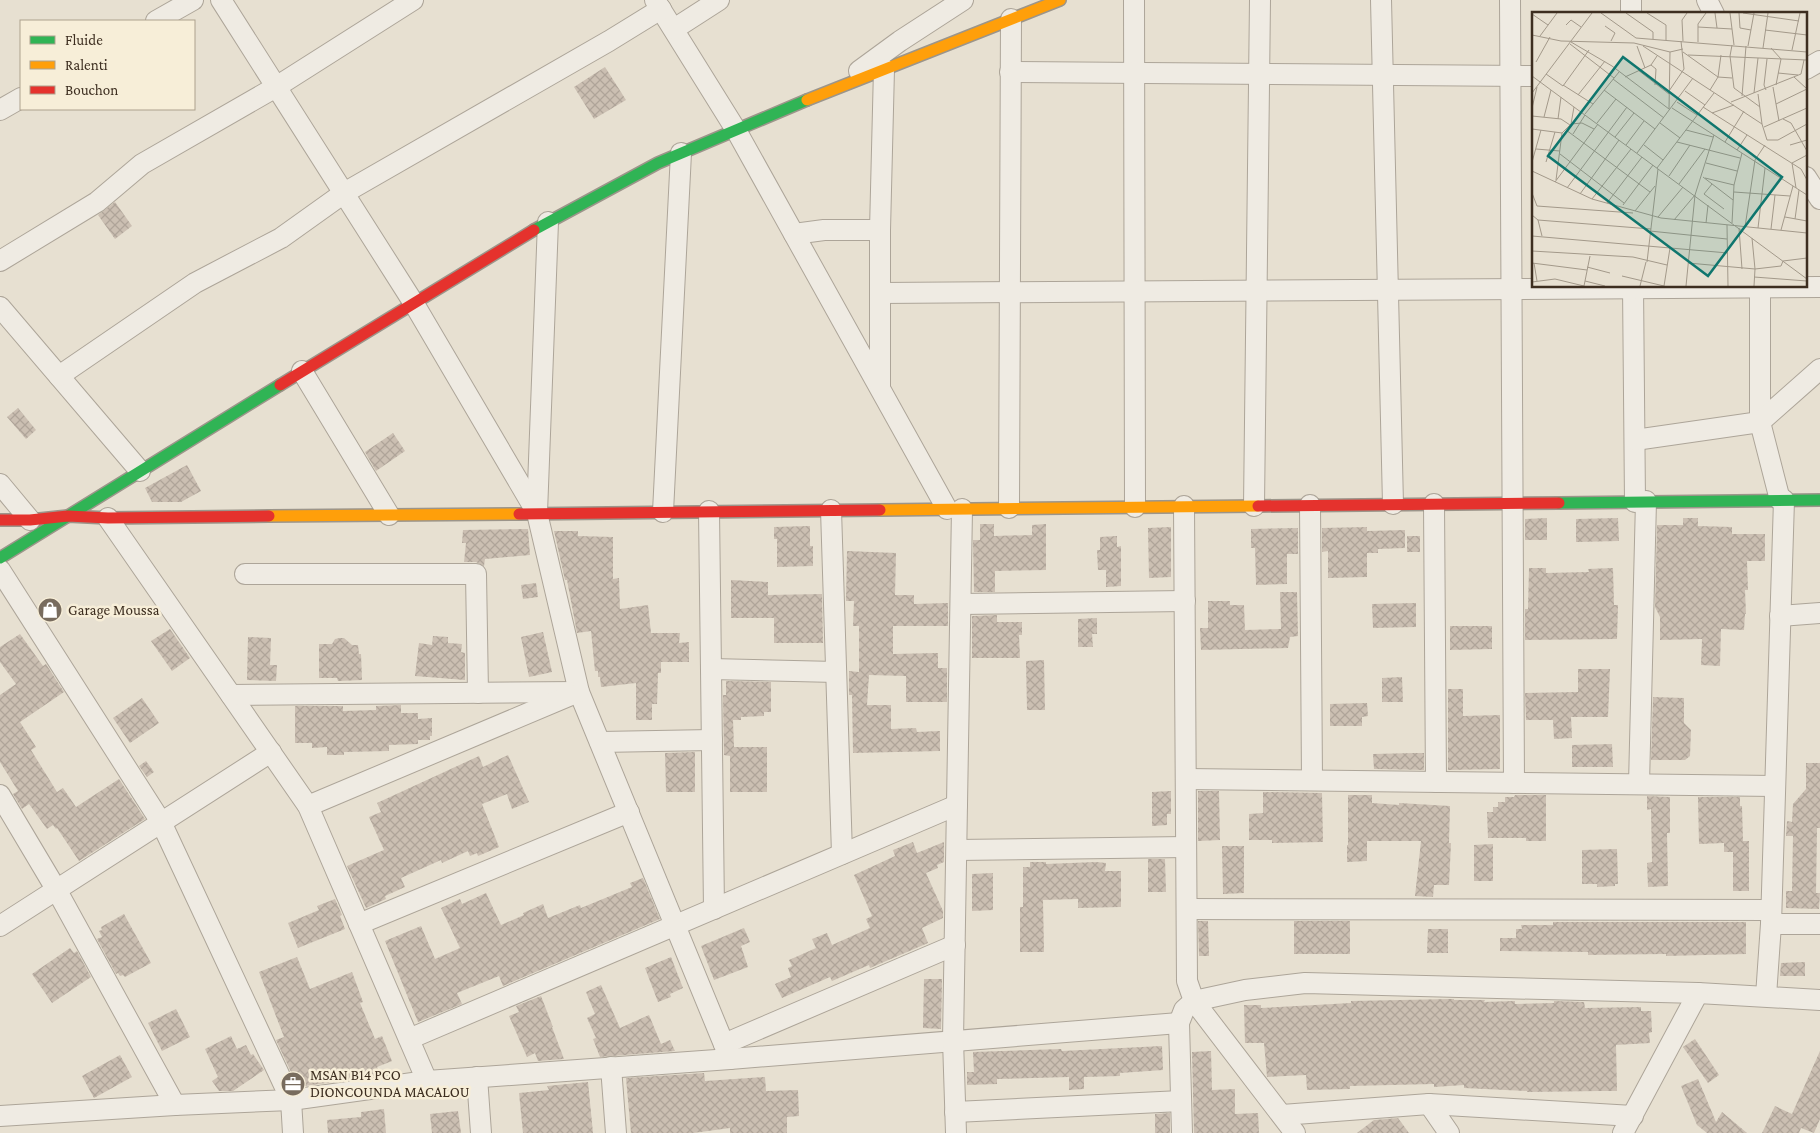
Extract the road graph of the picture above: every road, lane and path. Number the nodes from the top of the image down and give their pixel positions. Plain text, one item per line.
1 (193, 0) edge
2 (221, 0) edge
3 (413, 0) edge
4 (719, 0) edge
5 (963, 0) edge
6 (1060, 0) edge
7 (1134, 0) edge
8 (1260, 0) edge
9 (1381, 0) edge
10 (1510, 0) edge
11 (1707, 0) edge
12 (658, 5) edge
13 (1713, 12) edge
14 (1011, 19) junction
15 (158, 20) edge
16 (674, 29) junction
17 (1820, 61) edge
18 (1808, 68) edge
19 (884, 69) junction
20 (1010, 72) junction
21 (1134, 73) junction
22 (1259, 74) junction
23 (1382, 75) junction
24 (1511, 76) junction
25 (1532, 76) edge
26 (840, 86) junction
27 (276, 87) junction
28 (20, 99) edge
29 (0, 110) edge
30 (736, 130) junction
31 (681, 153) junction
32 (1808, 180) edge
33 (344, 193) junction
34 (1820, 199) edge
35 (548, 222) junction
36 (880, 230) junction
37 (794, 234) junction
38 (0, 261) edge
39 (1572, 288) edge
40 (1633, 288) edge
41 (1760, 288) edge
42 (1512, 289) junction
43 (1257, 290) junction
44 (1388, 290) junction
45 (1135, 291) junction
46 (1010, 292) junction
47 (881, 293) junction
48 (413, 302) junction
49 (0, 307) edge
50 (1820, 369) edge
51 (302, 371) junction
52 (59, 376) junction
53 (880, 388) junction
54 (1760, 422) junction
55 (1635, 440) junction
56 (140, 471) junction
57 (0, 484) edge
58 (1782, 500) junction
59 (1820, 500) edge
60 (1641, 502) junction
61 (1513, 503) junction
62 (1393, 504) junction
63 (1434, 504) junction
64 (1310, 505) junction
65 (1184, 506) junction
66 (1254, 506) junction
67 (1135, 507) junction
68 (1009, 508) junction
69 (955, 509) junction
70 (831, 510) junction
71 (709, 511) junction
72 (663, 512) junction
73 (537, 513) junction
74 (389, 515) junction
75 (68, 516) junction
76 (108, 518) junction
77 (0, 520) edge
78 (30, 520) junction
79 (0, 558) edge
80 (0, 570) edge
81 (245, 574) dead end
82 (1185, 601) junction
83 (961, 604) junction
84 (1820, 614) edge
85 (1780, 616) junction
86 (711, 668) junction
87 (836, 672) junction
88 (579, 692) junction
89 (478, 693) junction
90 (231, 695) junction
91 (712, 740) junction
92 (600, 742) junction
93 (271, 752) junction
94 (1186, 779) junction
95 (1312, 780) junction
96 (1436, 782) junction
97 (1514, 783) junction
98 (1639, 784) junction
99 (1775, 786) junction
100 (0, 795) edge
101 (958, 805) junction
102 (308, 806) junction
103 (629, 812) junction
104 (161, 822) junction
105 (1186, 847) junction
106 (957, 850) junction
107 (842, 854) junction
108 (56, 889) junction
109 (714, 909) junction
110 (1187, 909) junction
111 (1771, 917) junction
112 (359, 924) junction
113 (1820, 924) edge
114 (675, 925) junction
115 (0, 926) edge
116 (955, 945) junction
117 (1698, 993) junction
118 (1766, 996) junction
119 (1820, 1000) edge
120 (1194, 1001) junction
121 (1179, 1023) junction
122 (409, 1040) junction
123 (953, 1040) junction
124 (727, 1052) junction
125 (611, 1067) junction
126 (476, 1077) junction
127 (427, 1081) junction
128 (291, 1100) junction
129 (1181, 1101) junction
130 (1430, 1104) junction
131 (175, 1105) junction
132 (955, 1112) junction
133 (1282, 1115) junction
134 (0, 1116) edge
135 (1633, 1116) junction
136 (293, 1133) edge
137 (481, 1133) edge
138 (616, 1133) edge
139 (956, 1133) edge
140 (1182, 1133) edge
141 (1296, 1133) edge
142 (1449, 1133) edge
143 (1623, 1133) edge

1 - 15 street
2 - 27 street
3 - 27 street
4 - 16 street
5 - 26 street
6 - 14 street
7 - 21 street
8 - 22 street
9 - 23 street
10 - 24 street
11 - 13 street
12 - 16 street
12 - 33 street
14 - 19 street
14 - 20 street
16 - 30 street
17 - 18 street
19 - 26 street
19 - 36 street
20 - 21 street
20 - 46 street
21 - 22 street
21 - 45 street
22 - 23 street
22 - 43 street
23 - 24 street
23 - 44 street
24 - 25 street
24 - 42 street
26 - 30 street
27 - 33 street
27 - 38 street
28 - 29 street
30 - 31 street
30 - 37 street
31 - 35 street
31 - 72 street
32 - 34 street
33 - 48 street
33 - 52 street
35 - 48 street
35 - 73 street
36 - 37 street
36 - 47 street
37 - 53 street
39 - 42 street
40 - 55 street
41 - 54 street
42 - 44 street
42 - 61 street
43 - 44 street
43 - 45 street
43 - 66 street
44 - 62 street
45 - 46 street
45 - 67 street
46 - 47 street
46 - 68 street
47 - 53 street
48 - 51 street
48 - 73 street
49 - 52 street
50 - 54 street
51 - 56 street
51 - 74 street
52 - 56 street
53 - 69 street
54 - 55 street
54 - 58 street
55 - 60 street
56 - 75 street
57 - 78 street
58 - 59 street
58 - 60 street
58 - 85 street
60 - 61 street
60 - 98 street
61 - 63 street
61 - 97 street
62 - 63 street
62 - 64 street
63 - 96 street
64 - 66 street
64 - 95 street
65 - 66 street
65 - 67 street
65 - 82 street
67 - 68 street
68 - 69 street
69 - 70 street
69 - 83 street
70 - 71 street
70 - 87 street
71 - 72 street
71 - 86 street
72 - 73 street
73 - 74 street
73 - 88 street
74 - 76 street
75 - 76 street
75 - 78 street
75 - 79 street
76 - 90 street
77 - 78 street
80 - 104 street
81 - 89 street
82 - 83 street
82 - 94 street
83 - 101 street
84 - 85 street
85 - 99 street
86 - 87 street
86 - 91 street
87 - 107 street
88 - 89 street
88 - 92 street
88 - 102 street
89 - 90 street
90 - 93 street
91 - 92 street
91 - 109 street
92 - 103 street
93 - 102 street
93 - 104 street
94 - 95 street
94 - 105 street
95 - 96 street
96 - 97 street
97 - 98 street
98 - 99 street
99 - 111 street
100 - 108 street
101 - 106 street
101 - 107 street
102 - 112 street
103 - 112 street
103 - 114 street
104 - 108 street
104 - 128 street
105 - 106 street
105 - 110 street
106 - 116 street
107 - 109 street
108 - 115 street
108 - 131 street
109 - 114 street
110 - 111 street
110 - 120 street
111 - 113 street
111 - 118 street
112 - 122 street
114 - 122 street
114 - 124 street
116 - 123 street
116 - 124 street
117 - 118 street
117 - 120 street
117 - 135 street
118 - 119 street
120 - 121 street
120 - 133 street
121 - 123 street
121 - 129 street
122 - 127 street
123 - 124 street
123 - 132 street
124 - 125 street
125 - 126 street
125 - 138 street
126 - 127 street
126 - 137 street
127 - 128 street
128 - 131 street
128 - 136 street
129 - 132 street
129 - 140 street
130 - 133 street
130 - 135 street
130 - 142 street
131 - 134 street
132 - 139 street
133 - 141 street
135 - 143 street

